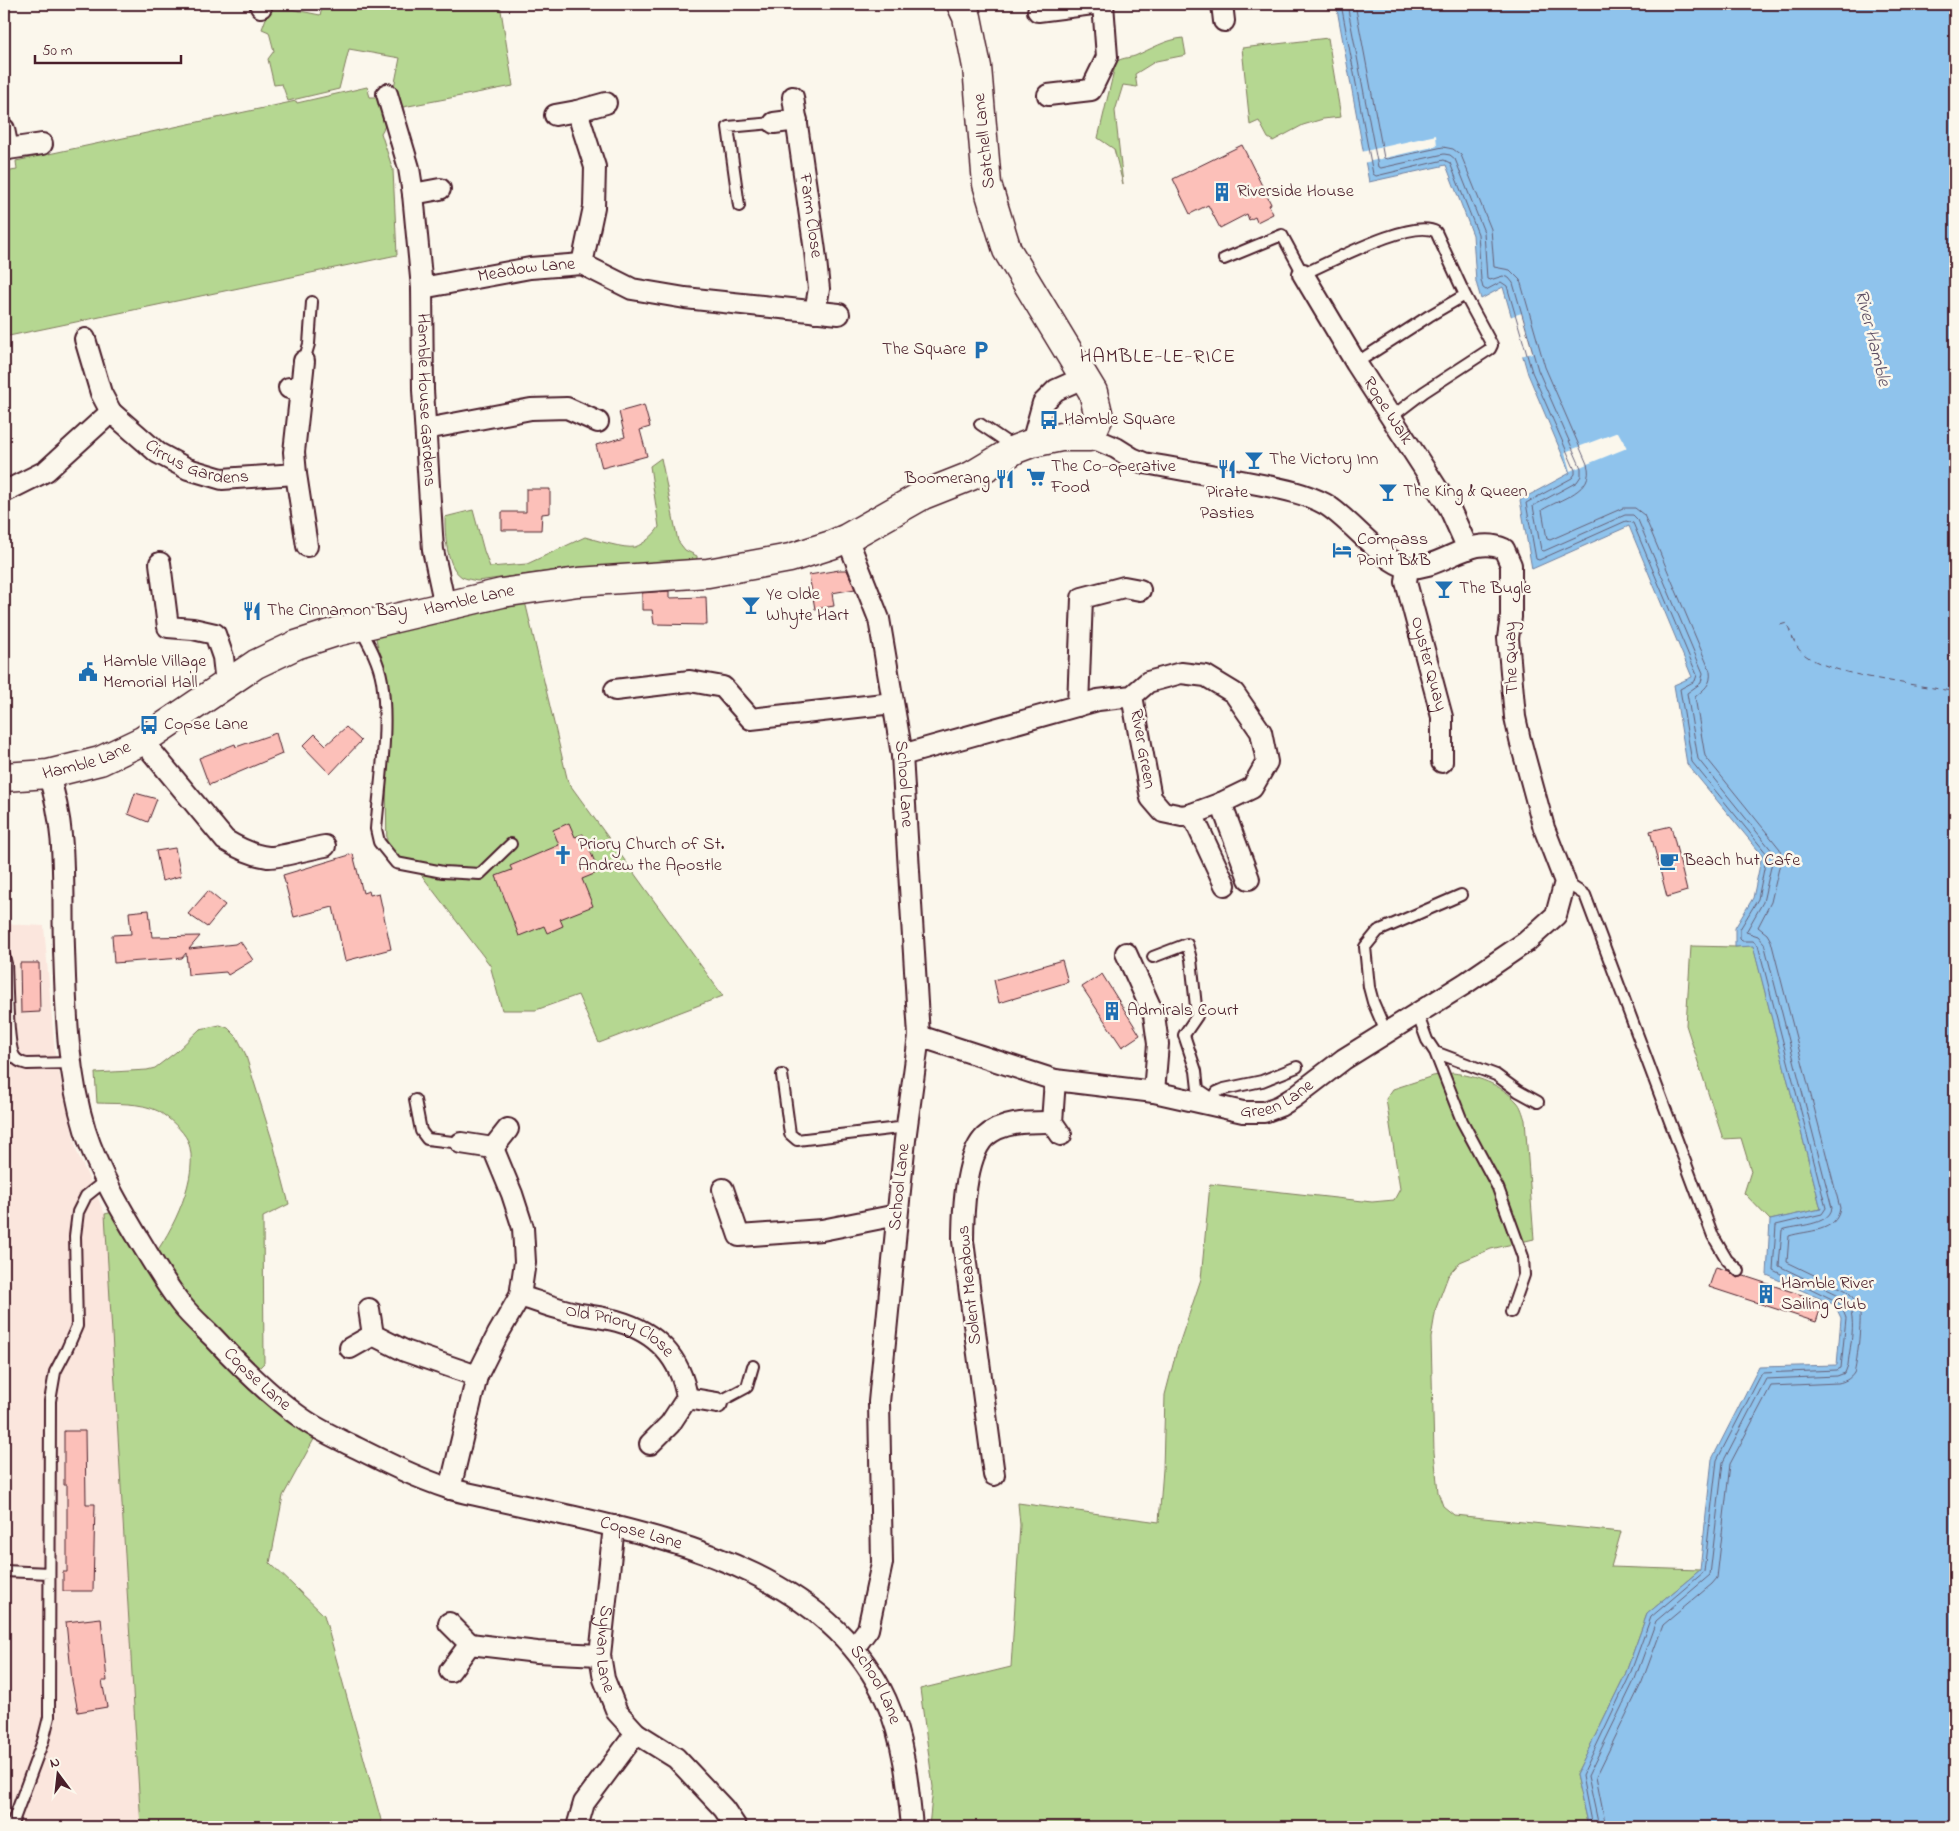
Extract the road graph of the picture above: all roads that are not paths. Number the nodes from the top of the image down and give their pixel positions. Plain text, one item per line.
1 (960, 4) edge
2 (1093, 4) edge
3 (1103, 4) edge
4 (1038, 11) dead end
5 (387, 94) dead end
6 (1048, 96) dead end
7 (793, 97) dead end
8 (606, 103) dead end
9 (576, 111) junction
10 (555, 115) dead end
11 (797, 120) junction
12 (774, 123) joint
13 (4, 129) edge
14 (42, 144) dead end
15 (6, 149) edge
16 (440, 189) dead end
17 (413, 194) junction
18 (739, 206) dead end
19 (1224, 259) dead end
20 (582, 264) junction
21 (1303, 274) junction
22 (422, 288) junction
23 (1465, 295) junction
24 (312, 302) dead end
25 (814, 312) junction
26 (839, 314) dead end
27 (85, 339) dead end
28 (304, 361) joint
29 (1356, 364) junction
30 (1085, 377) junction
31 (110, 412) junction
32 (1390, 418) junction
33 (598, 422) dead end
34 (980, 424) dead end
35 (426, 429) junction
36 (1090, 437) junction
37 (1024, 446) junction
38 (296, 474) junction
39 (4, 492) edge
40 (847, 538) junction
41 (307, 546) dead end
42 (1468, 549) junction
43 (160, 563) dead end
44 (1408, 567) junction
45 (1140, 590) dead end
46 (445, 606) junction
47 (360, 627) junction
48 (226, 684) junction
49 (615, 690) dead end
50 (1132, 696) junction
51 (893, 702) junction
52 (1078, 706) junction
53 (142, 740) junction
54 (902, 755) junction
55 (1442, 762) dead end
56 (48, 774) junction
57 (4, 777) edge
58 (1221, 803) junction
59 (1192, 814) junction
60 (511, 844) dead end
61 (325, 846) dead end
62 (1249, 879) dead end
63 (1565, 882) junction
64 (1225, 886) dead end
65 (1461, 895) dead end
66 (1126, 953) dead end
67 (4, 956) edge
68 (1153, 956) dead end
69 (1417, 1013) junction
70 (1386, 1032) junction
71 (919, 1036) junction
72 (1435, 1052) junction
73 (71, 1063) junction
74 (1298, 1067) dead end
75 (782, 1075) dead end
76 (1055, 1080) junction
77 (1154, 1092) junction
78 (416, 1100) dead end
79 (1213, 1102) junction
80 (1538, 1102) dead end
81 (907, 1127) junction
82 (508, 1129) dead end
83 (460, 1143) joint
84 (493, 1148) junction
85 (106, 1180) junction
86 (723, 1189) dead end
87 (897, 1215) junction
88 (1739, 1271) dead end
89 (520, 1296) junction
90 (369, 1309) dead end
91 (1511, 1312) dead end
92 (373, 1335) junction
93 (350, 1348) dead end
94 (754, 1366) dead end
95 (477, 1376) junction
96 (687, 1398) junction
97 (717, 1403) joint
98 (650, 1444) dead end
99 (994, 1476) dead end
100 (450, 1489) junction
101 (614, 1526) junction
102 (4, 1571) edge
103 (49, 1573) junction
104 (450, 1623) dead end
105 (470, 1644) junction
106 (854, 1648) junction
107 (600, 1655) junction
108 (450, 1671) dead end
109 (636, 1733) junction
110 (11, 1827) edge
111 (577, 1827) edge
112 (736, 1827) edge
113 (912, 1827) edge

1 - 30 main road, Satchell Lane
2 - 4 street
3 - 6 street
5 - 17 street, Hamble House Gardens
7 - 11 street, Farm Close
8 - 9 street
9 - 10 street
9 - 20 street
11 - 12 street
11 - 25 street, Farm Close
12 - 18 lane
13 - 15 street
14 - 15 street
16 - 17 street
17 - 22 street, Hamble House Gardens
19 - 21 lane
20 - 22 street, Meadow Lane
20 - 25 street, Meadow Lane
21 - 23 lane
21 - 29 street, Rope Walk
22 - 35 street, Hamble House Gardens
23 - 29 lane
23 - 32 lane
24 - 28 lane
25 - 26 street, Meadow Lane
27 - 31 street, Cirrus Gardens
28 - 38 street
29 - 32 street, Rope Walk
30 - 36 main road
30 - 37 street
31 - 38 street, Cirrus Gardens
31 - 39 street
32 - 42 street, Rope Walk
33 - 35 street
34 - 37 lane
35 - 46 street, Hamble House Gardens
36 - 37 main road
36 - 44 street
37 - 40 main road, Hamble Lane
38 - 41 street
40 - 46 main road, Hamble Lane
40 - 51 street, School Lane
42 - 44 street, The Quay
42 - 63 street, The Quay
43 - 48 street
44 - 55 street, Oyster Quay
45 - 52 street
46 - 47 main road, Hamble Lane
47 - 48 main road, Hamble Lane
47 - 60 lane
48 - 53 main road, Hamble Lane
49 - 51 street
50 - 52 street, River Green
50 - 58 street, River Green
50 - 59 street, River Green
51 - 54 street, School Lane
52 - 54 street, River Green
53 - 56 main road, Hamble Lane
53 - 61 street
54 - 71 street, School Lane
56 - 57 main road, Hamble Lane
56 - 73 street, Copse Lane
58 - 59 street, River Green
58 - 62 street
59 - 64 street
63 - 69 street, Green Lane
63 - 88 lane
65 - 70 lane
66 - 77 street
67 - 73 lane
68 - 79 lane
69 - 70 street, Green Lane
69 - 72 lane
70 - 79 street, Green Lane
71 - 76 street, Green Lane
71 - 81 street, School Lane
72 - 80 lane
72 - 91 lane
73 - 85 street, Copse Lane
74 - 79 lane
75 - 81 lane
76 - 77 street, Green Lane
76 - 99 street, Solent Meadows
77 - 79 street, Green Lane
78 - 83 lane
81 - 87 street, School Lane
82 - 84 street
83 - 84 street
84 - 89 street
85 - 100 street, Copse Lane
85 - 103 lane
86 - 87 street
87 - 106 street, School Lane
89 - 95 street
89 - 96 street, Old Priory Close
90 - 92 street
92 - 93 street
92 - 95 street
94 - 97 lane
95 - 100 street
96 - 97 street
96 - 98 street
100 - 101 street, Copse Lane
101 - 106 street, Copse Lane
101 - 107 street, Sylvan Lane
102 - 103 lane
103 - 110 lane
104 - 105 street
105 - 107 street
105 - 108 street
106 - 113 street, School Lane
107 - 109 street, Sylvan Lane
109 - 111 street
109 - 112 street, Sylvan Lane

